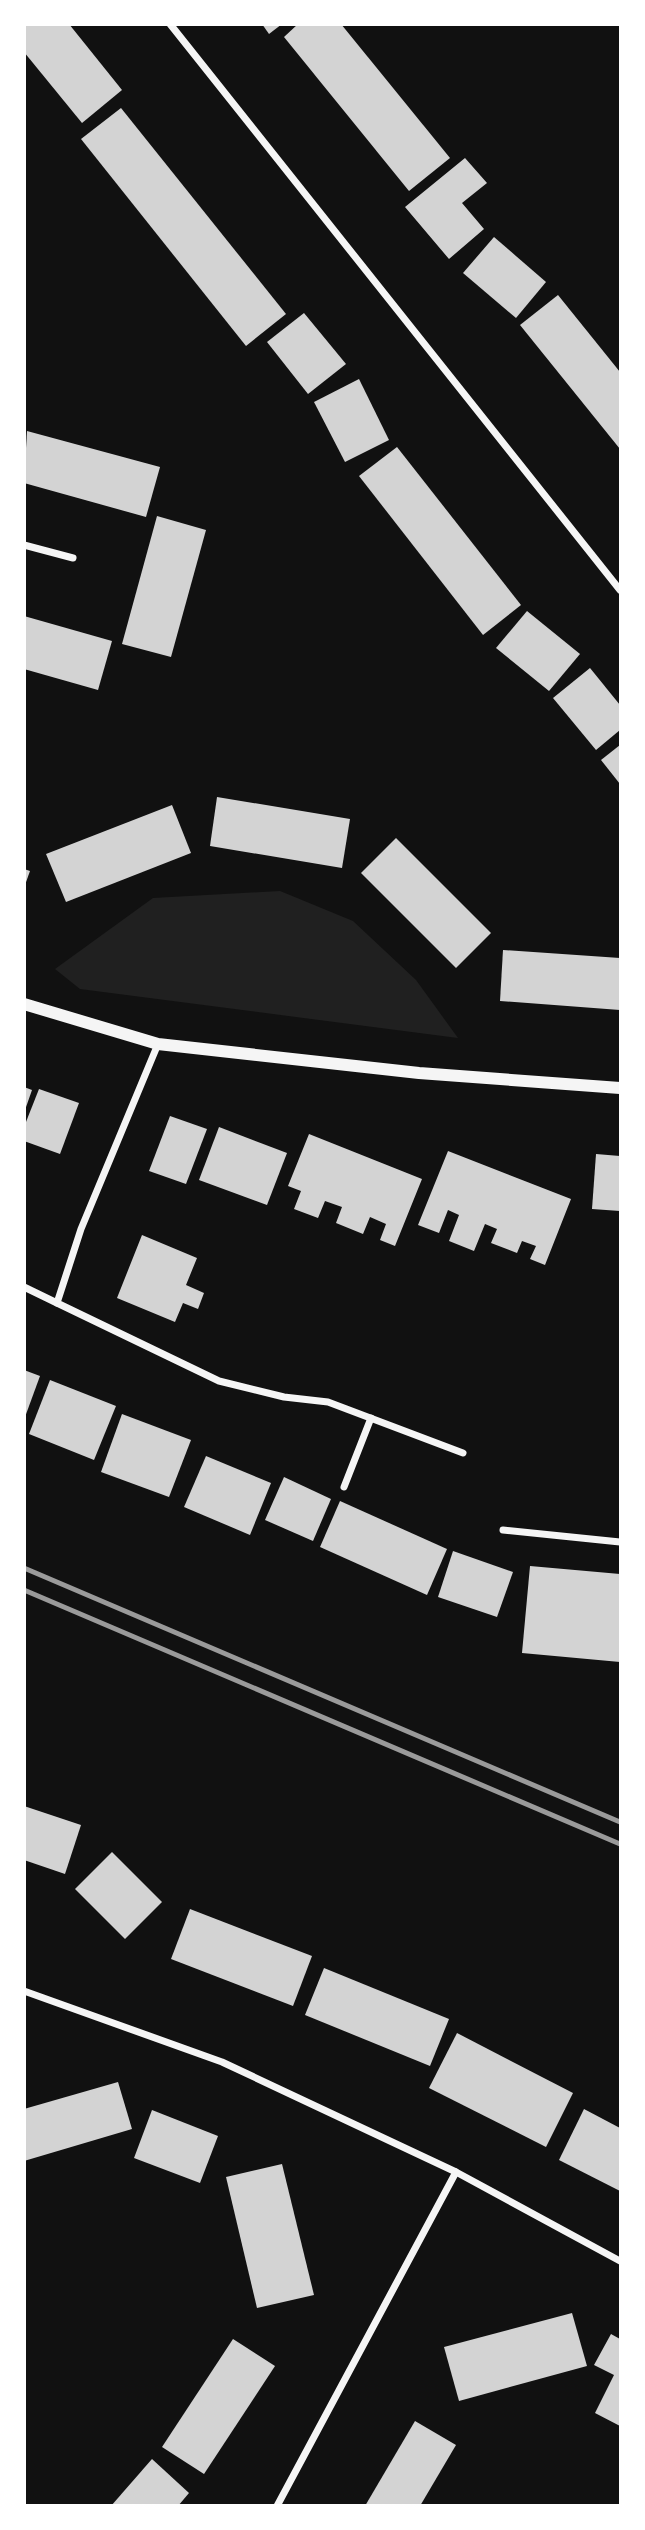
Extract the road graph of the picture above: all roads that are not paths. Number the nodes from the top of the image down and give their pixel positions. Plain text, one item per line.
1 (170, 24) edge
2 (24, 545) edge
3 (73, 558) dead end
4 (621, 590) edge
5 (24, 1004) edge
6 (158, 1044) junction
7 (621, 1088) edge
8 (24, 1287) edge
9 (57, 1303) junction
10 (371, 1418) junction
11 (463, 1454) dead end
12 (344, 1487) dead end
13 (503, 1530) dead end
14 (621, 1542) edge
15 (24, 1991) edge
16 (456, 2172) junction
17 (621, 2261) edge
18 (277, 2505) edge

1 - 4 street
2 - 3 street
5 - 6 street
6 - 7 street
6 - 9 street
8 - 9 street
9 - 10 street
10 - 11 street
10 - 12 street
13 - 14 street
15 - 16 street
16 - 17 street
16 - 18 street

